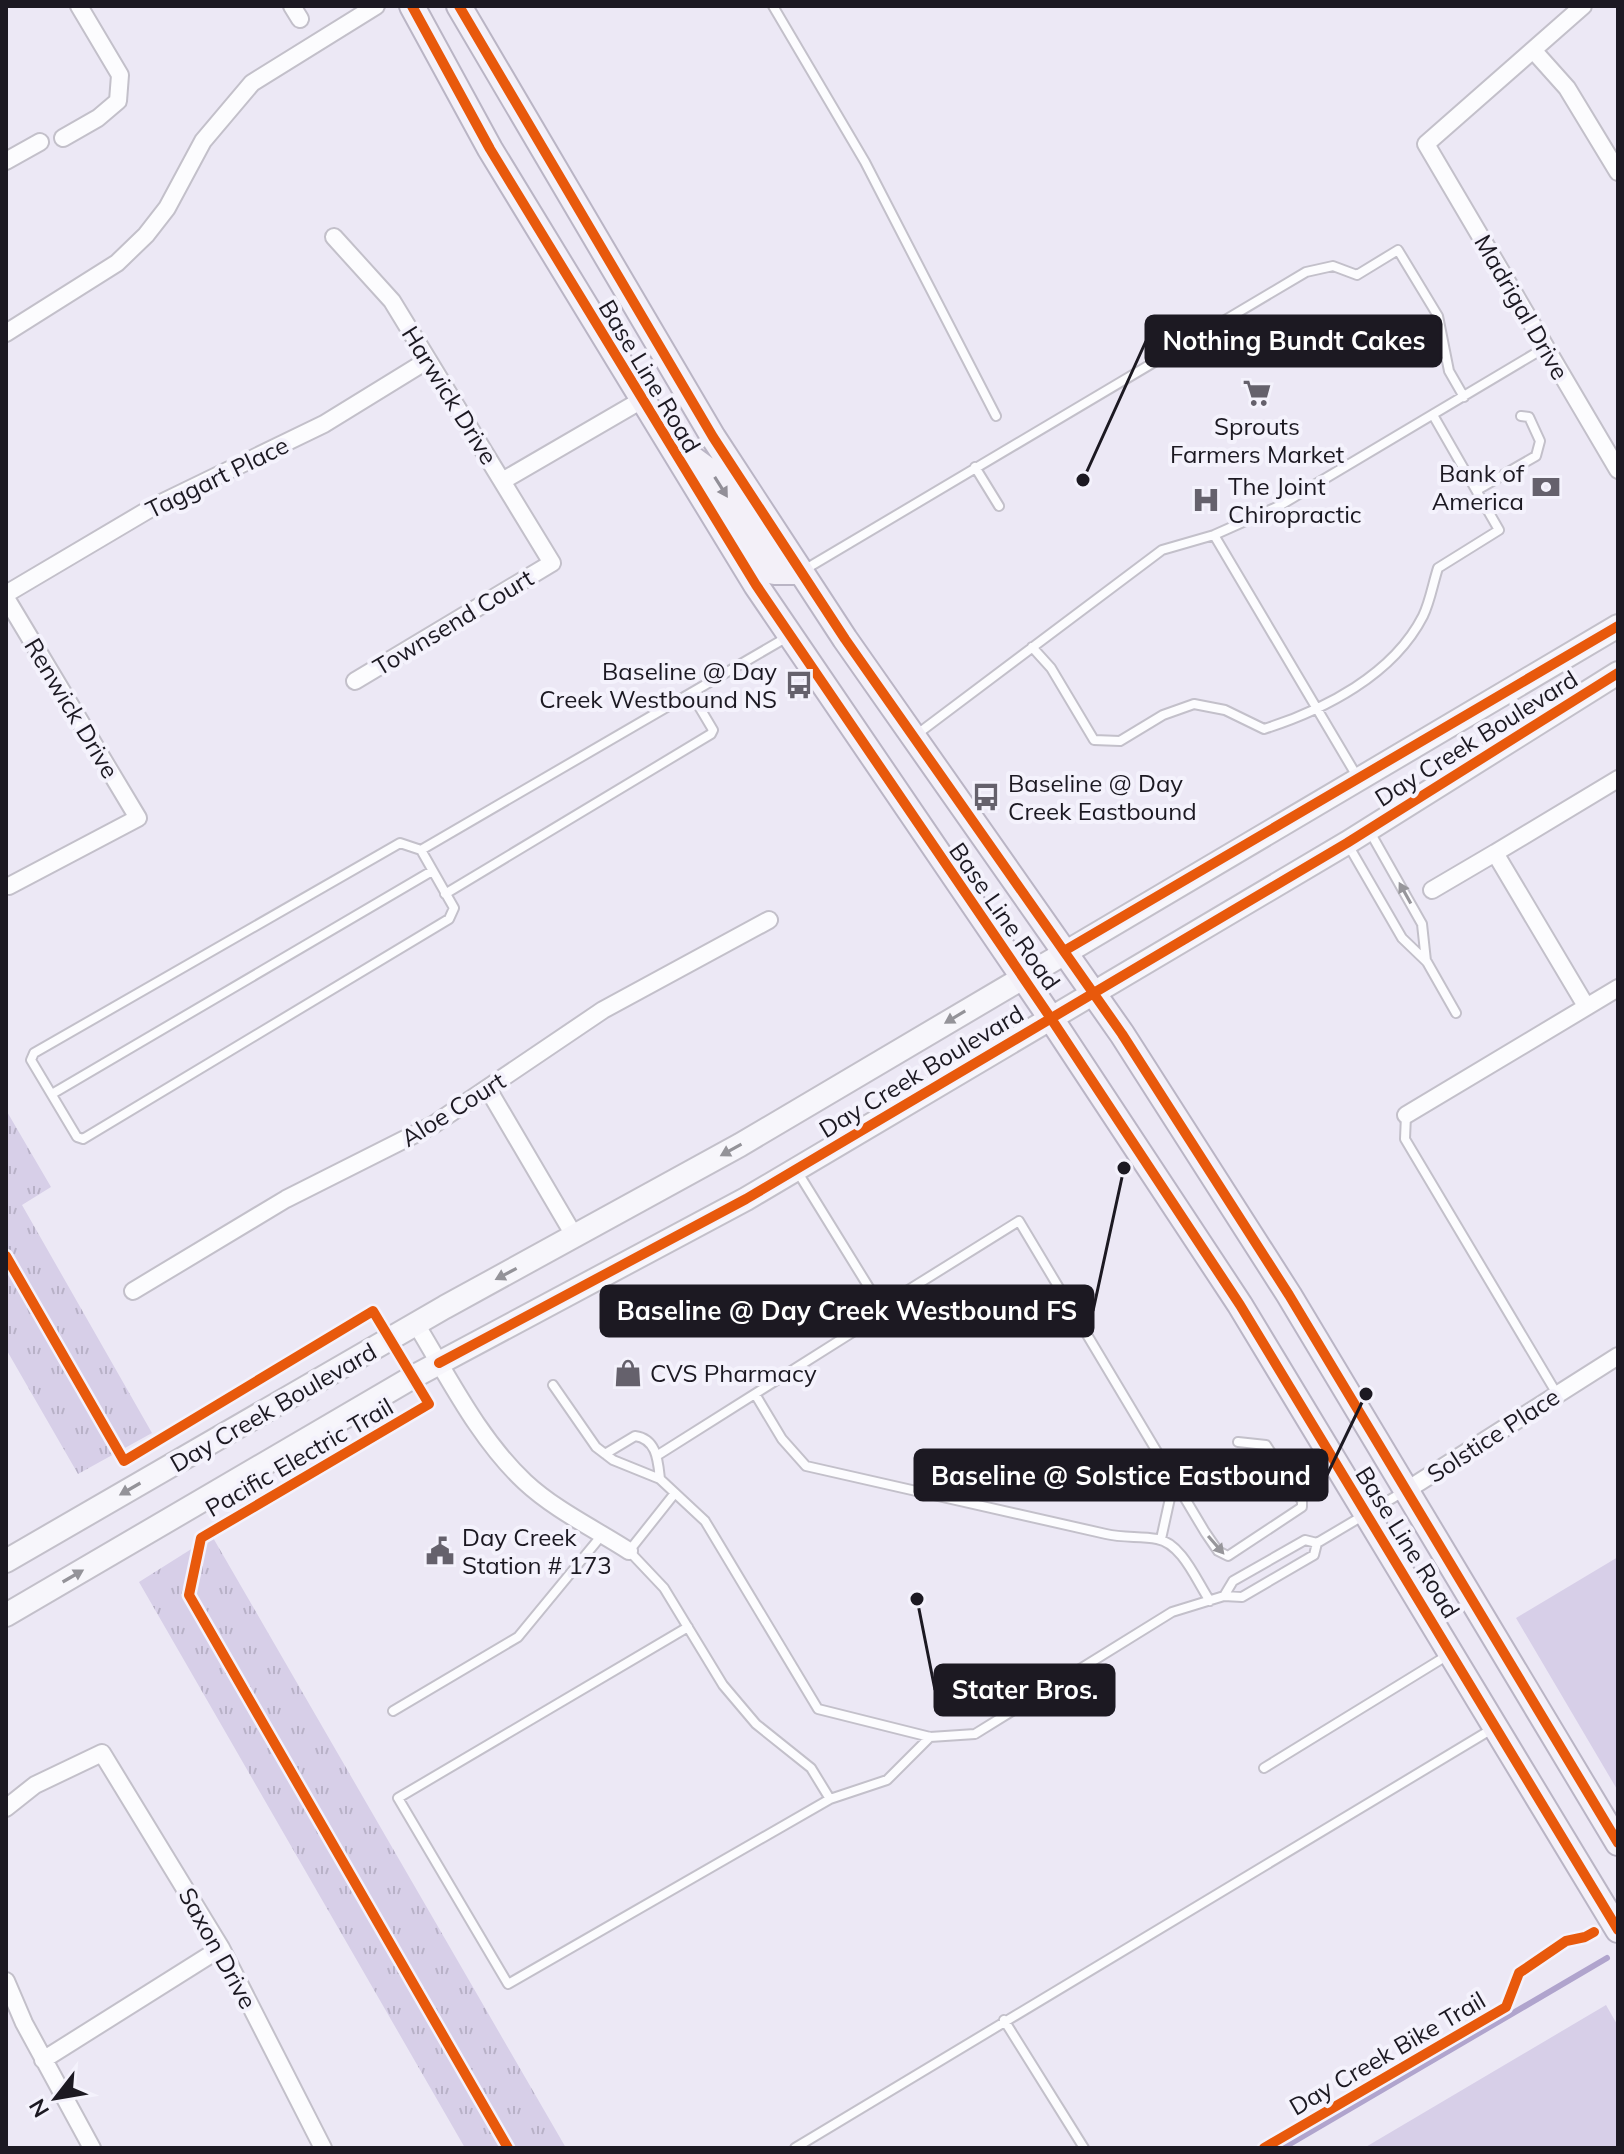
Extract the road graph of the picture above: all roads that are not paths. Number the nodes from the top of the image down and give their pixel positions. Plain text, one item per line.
1 (79, 6) edge
2 (376, 6) edge
3 (412, 6) edge
4 (459, 6) edge
5 (773, 6) edge
6 (1583, 6) edge
7 (1533, 50) junction
8 (63, 138) dead end
9 (40, 142) dead end
10 (6, 161) edge
11 (1618, 172) edge
12 (334, 237) dead end
13 (6, 333) edge
14 (1546, 347) junction
15 (428, 360) junction
16 (1464, 397) junction
17 (640, 401) junction
18 (1433, 415) junction
19 (996, 416) dead end
20 (1521, 416) dead end
21 (663, 437) junction
22 (975, 467) junction
23 (1618, 470) edge
24 (504, 480) junction
25 (1477, 490) junction
26 (999, 506) dead end
27 (1214, 535) junction
28 (552, 563) joint
29 (801, 572) junction
30 (6, 596) edge
31 (1618, 626) edge
32 (790, 636) junction
33 (1032, 647) junction
34 (1618, 673) edge
35 (355, 681) dead end
36 (691, 693) junction
37 (1315, 708) junction
38 (915, 735) junction
39 (1358, 779) junction
40 (1618, 779) edge
41 (1369, 829) junction
42 (1347, 843) junction
43 (421, 850) junction
44 (1495, 853) junction
45 (432, 871) junction
46 (9, 886) dead end
47 (1432, 890) dead end
48 (445, 894) junction
49 (769, 920) dead end
50 (1064, 951) junction
51 (1427, 962) junction
52 (1022, 977) junction
53 (1618, 988) edge
54 (1094, 992) junction
55 (1586, 1006) junction
56 (1456, 1013) dead end
57 (1050, 1017) junction
58 (488, 1089) junction
59 (52, 1094) junction
60 (1406, 1115) joint
61 (795, 1169) junction
62 (575, 1237) junction
63 (133, 1291) dead end
64 (881, 1307) junction
65 (416, 1324) junction
66 (1618, 1356) edge
67 (439, 1363) junction
68 (553, 1385) dead end
69 (755, 1394) junction
70 (1557, 1394) junction
71 (1238, 1442) dead end
72 (605, 1454) junction
73 (658, 1455) junction
74 (660, 1479) junction
75 (1174, 1479) junction
76 (1407, 1490) junction
77 (675, 1493) junction
78 (1367, 1513) junction
79 (602, 1534) junction
80 (1161, 1539) junction
81 (1317, 1543) junction
82 (629, 1551) junction
83 (6, 1561) edge
84 (1224, 1596) junction
85 (1210, 1601) junction
86 (6, 1615) edge
87 (688, 1627) junction
88 (1452, 1653) junction
89 (393, 1711) dead end
90 (1496, 1727) junction
91 (930, 1737) junction
92 (1264, 1768) dead end
93 (830, 1799) junction
94 (6, 1808) edge
95 (1618, 1843) edge
96 (1618, 1930) edge
97 (221, 1948) junction
98 (6, 1981) edge
99 (1004, 2020) junction
100 (43, 2060) junction
101 (92, 2148) edge
102 (323, 2148) edge
103 (795, 2148) edge
104 (1084, 2148) edge

1 - 8 street
2 - 13 street
3 - 17 main road, Base Line Road
4 - 29 main road, Base Line Road
5 - 19 lane
6 - 7 street
7 - 11 street
7 - 14 street, Madrigal Drive
9 - 10 street
12 - 15 street, Harwick Drive
14 - 16 lane
14 - 23 street, Madrigal Drive
15 - 24 street, Harwick Drive
15 - 30 street, Taggart Place
16 - 18 lane
16 - 22 lane
17 - 21 main road, Base Line Road
17 - 24 street
18 - 25 lane
18 - 27 lane
20 - 25 lane
21 -> 29 main road
21 - 32 main road, Base Line Road
22 - 26 lane
22 - 29 lane
24 - 28 street, Harwick Drive
25 - 37 lane
27 - 33 lane
27 - 37 lane
28 - 35 street, Townsend Court
29 - 38 main road, Base Line Road
30 - 46 street, Renwick Drive
31 - 39 main road, Day Creek Boulevard
32 - 36 lane
32 - 52 main road, Base Line Road
33 - 37 lane
33 - 38 lane
34 - 41 main road, Day Creek Boulevard
36 - 43 lane
36 - 48 lane
37 - 39 lane
38 - 50 main road, Base Line Road
39 - 50 main road, Day Creek Boulevard
40 - 44 street
41 - 42 main road, Day Creek Boulevard
51 -> 41 lane
42 - 51 lane
42 - 54 main road, Day Creek Boulevard
43 - 45 lane
43 - 59 lane
44 - 47 street
44 - 55 street
45 - 48 lane
45 - 59 lane
48 - 59 lane
49 - 58 street, Aloe Court
50 - 52 main road, Day Creek Boulevard
50 - 54 main road, Base Line Road
51 - 56 lane
52 - 57 main road, Base Line Road
52 -> 62 main road, Day Creek Boulevard
53 - 55 street
54 - 57 main road, Day Creek Boulevard
54 - 76 main road, Base Line Road
55 - 60 street
57 - 61 main road, Day Creek Boulevard
57 - 78 main road, Base Line Road
58 - 62 street
58 - 63 street, Aloe Court
60 - 70 lane
61 - 64 lane
61 - 67 main road, Day Creek Boulevard
62 -> 65 main road, Day Creek Boulevard
64 - 69 lane
64 - 75 lane
65 - 67 street
65 -> 83 main road, Day Creek Boulevard
66 - 70 street, Solstice Place
67 - 79 street
86 -> 67 main road, Day Creek Boulevard
68 - 72 lane
69 - 73 lane
69 - 80 lane
70 - 76 street, Solstice Place
75 -> 71 lane
72 - 73 lane
72 - 74 lane
73 - 74 lane
74 - 77 lane
75 - 80 lane
76 - 78 lane, Solstice Place
76 - 95 main road, Base Line Road
77 - 82 lane
77 - 91 lane
78 - 81 lane, Solstice Place
78 - 88 main road, Base Line Road
79 - 82 street
79 - 89 lane
80 - 85 lane
81 - 84 lane
81 - 84 lane
82 - 87 lane
84 - 85 lane
85 - 91 lane
87 - 93 lane
87 - 93 lane
88 - 90 main road, Base Line Road
88 - 92 lane
90 - 96 main road, Base Line Road
90 - 99 lane
91 - 93 lane
94 - 97 street, Saxon Drive
97 - 100 street
97 - 102 street, Saxon Drive
98 - 100 street
99 - 103 lane
99 - 104 lane
100 - 101 street

